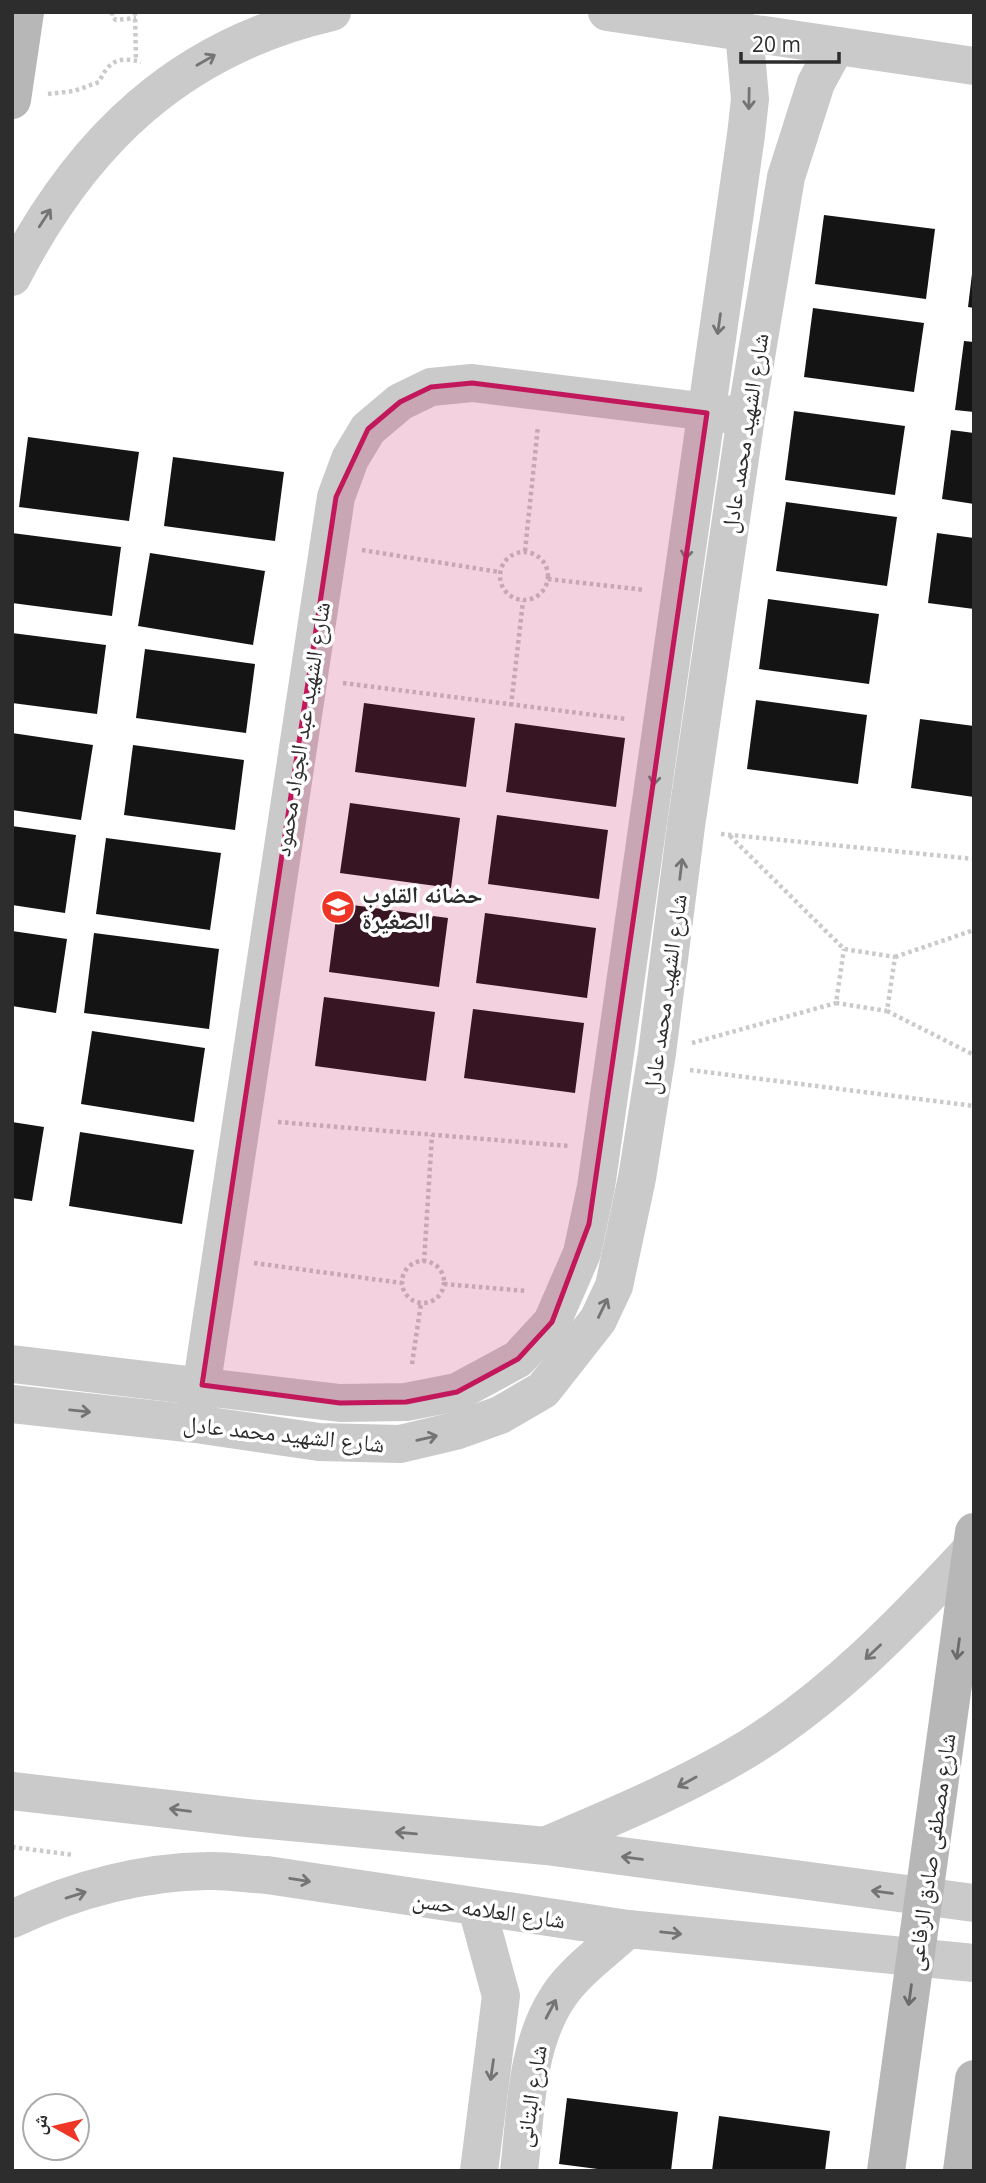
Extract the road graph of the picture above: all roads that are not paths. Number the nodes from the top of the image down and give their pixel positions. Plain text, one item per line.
1 (25, 12) edge
2 (332, 12) edge
3 (607, 12) edge
4 (744, 31) junction
5 (836, 46) junction
6 (974, 66) edge
7 (26, 98) edge
8 (12, 277) edge
9 (707, 413) junction
10 (746, 416) junction
11 (636, 905) junction
12 (676, 909) junction
13 (12, 1364) edge
14 (202, 1385) junction
15 (12, 1404) edge
16 (196, 1424) junction
17 (973, 1541) edge
18 (12, 1791) edge
19 (546, 1846) junction
20 (924, 1898) junction
21 (974, 1903) edge
22 (477, 1908) junction
23 (12, 1919) edge
24 (628, 1929) junction
25 (915, 1957) junction
26 (974, 1963) edge
27 (974, 2079) edge
28 (479, 2171) edge
29 (519, 2171) edge
30 (886, 2171) edge
31 (962, 2171) edge

1 - 7 street
8 -> 2 street
3 - 4 street
4 - 5 street
4 -> 9 street, شارع الشهيد محمد عادل
5 - 6 street
5 - 10 street, شارع الشهيد محمد عادل
9 - 10 street, شارع الشهيد عبد الجواد محمود
9 -> 11 street, شارع الشهيد محمد عادل
9 - 14 street, شارع الشهيد عبد الجواد محمود
12 -> 10 street, شارع الشهيد محمد عادل
11 - 12 street
11 - 14 street, شارع الشهيد محمد عادل
16 -> 12 street, شارع الشهيد محمد عادل
13 - 14 street, شارع الشهيد محمد عادل
14 - 16 street, شارع الشهيد عبد الجواد محمود
15 -> 16 street, شارع الشهيد محمد عادل
17 -> 19 street
17 -> 20 street, شارع مصطفى صادق الرفاعى
19 -> 18 street
20 -> 19 street
20 - 21 street
20 - 25 street, شارع مصطفى صادق الرفاعى
23 -> 22 street, شارع العلامه حسن
22 - 24 street, شارع العلامه حسن
22 -> 28 street, شارع البتانى
24 -> 25 street, شارع العلامه حسن
29 -> 24 street, شارع البتانى
25 - 26 street, شارع العلامه حسن
25 -> 30 street, شارع مصطفى صادق الرفاعى
27 - 31 street

